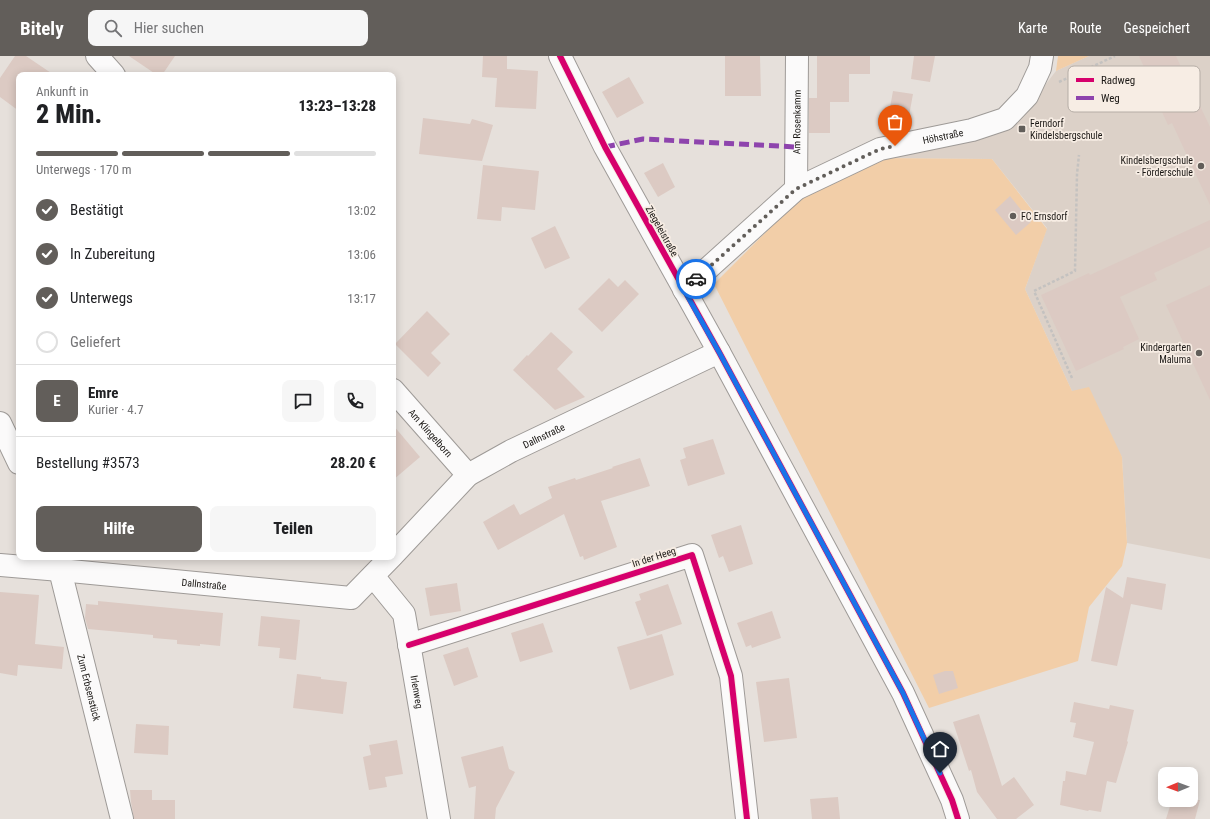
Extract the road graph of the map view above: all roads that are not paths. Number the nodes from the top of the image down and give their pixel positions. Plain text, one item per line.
1 (97, 56) edge
2 (560, 56) edge
3 (797, 56) edge
4 (1042, 56) edge
5 (111, 72) edge
6 (796, 189) junction
7 (684, 290) junction
8 (719, 352) junction
9 (396, 393) edge
10 (0, 423) edge
11 (16, 457) edge
12 (468, 475) junction
13 (396, 552) edge
14 (388, 560) edge
15 (57, 563) edge
16 (0, 565) edge
17 (373, 576) junction
18 (409, 646) junction
19 (122, 819) edge
20 (439, 819) edge
21 (747, 819) edge
22 (958, 819) edge

1 - 5 street
2 - 7 street, Ziegeleistraße
3 - 6 street, Am Rosenkamm
4 - 6 street, Höhstraße
6 - 7 street, Höhstraße
7 - 8 street, Ziegeleistraße
8 - 12 street, Dallnstraße
8 - 22 street, Ziegeleistraße
9 - 12 street, Am Klingelborn
10 - 11 street
12 - 13 street, Dallnstraße
14 - 17 street, Dallnstraße
15 - 16 street, Dallnstraße
15 - 17 street, Dallnstraße
15 - 19 street, Zum Erbsenstück
17 - 18 street, Irlenweg
18 - 20 street, Irlenweg
18 - 21 street, In der Heeg

